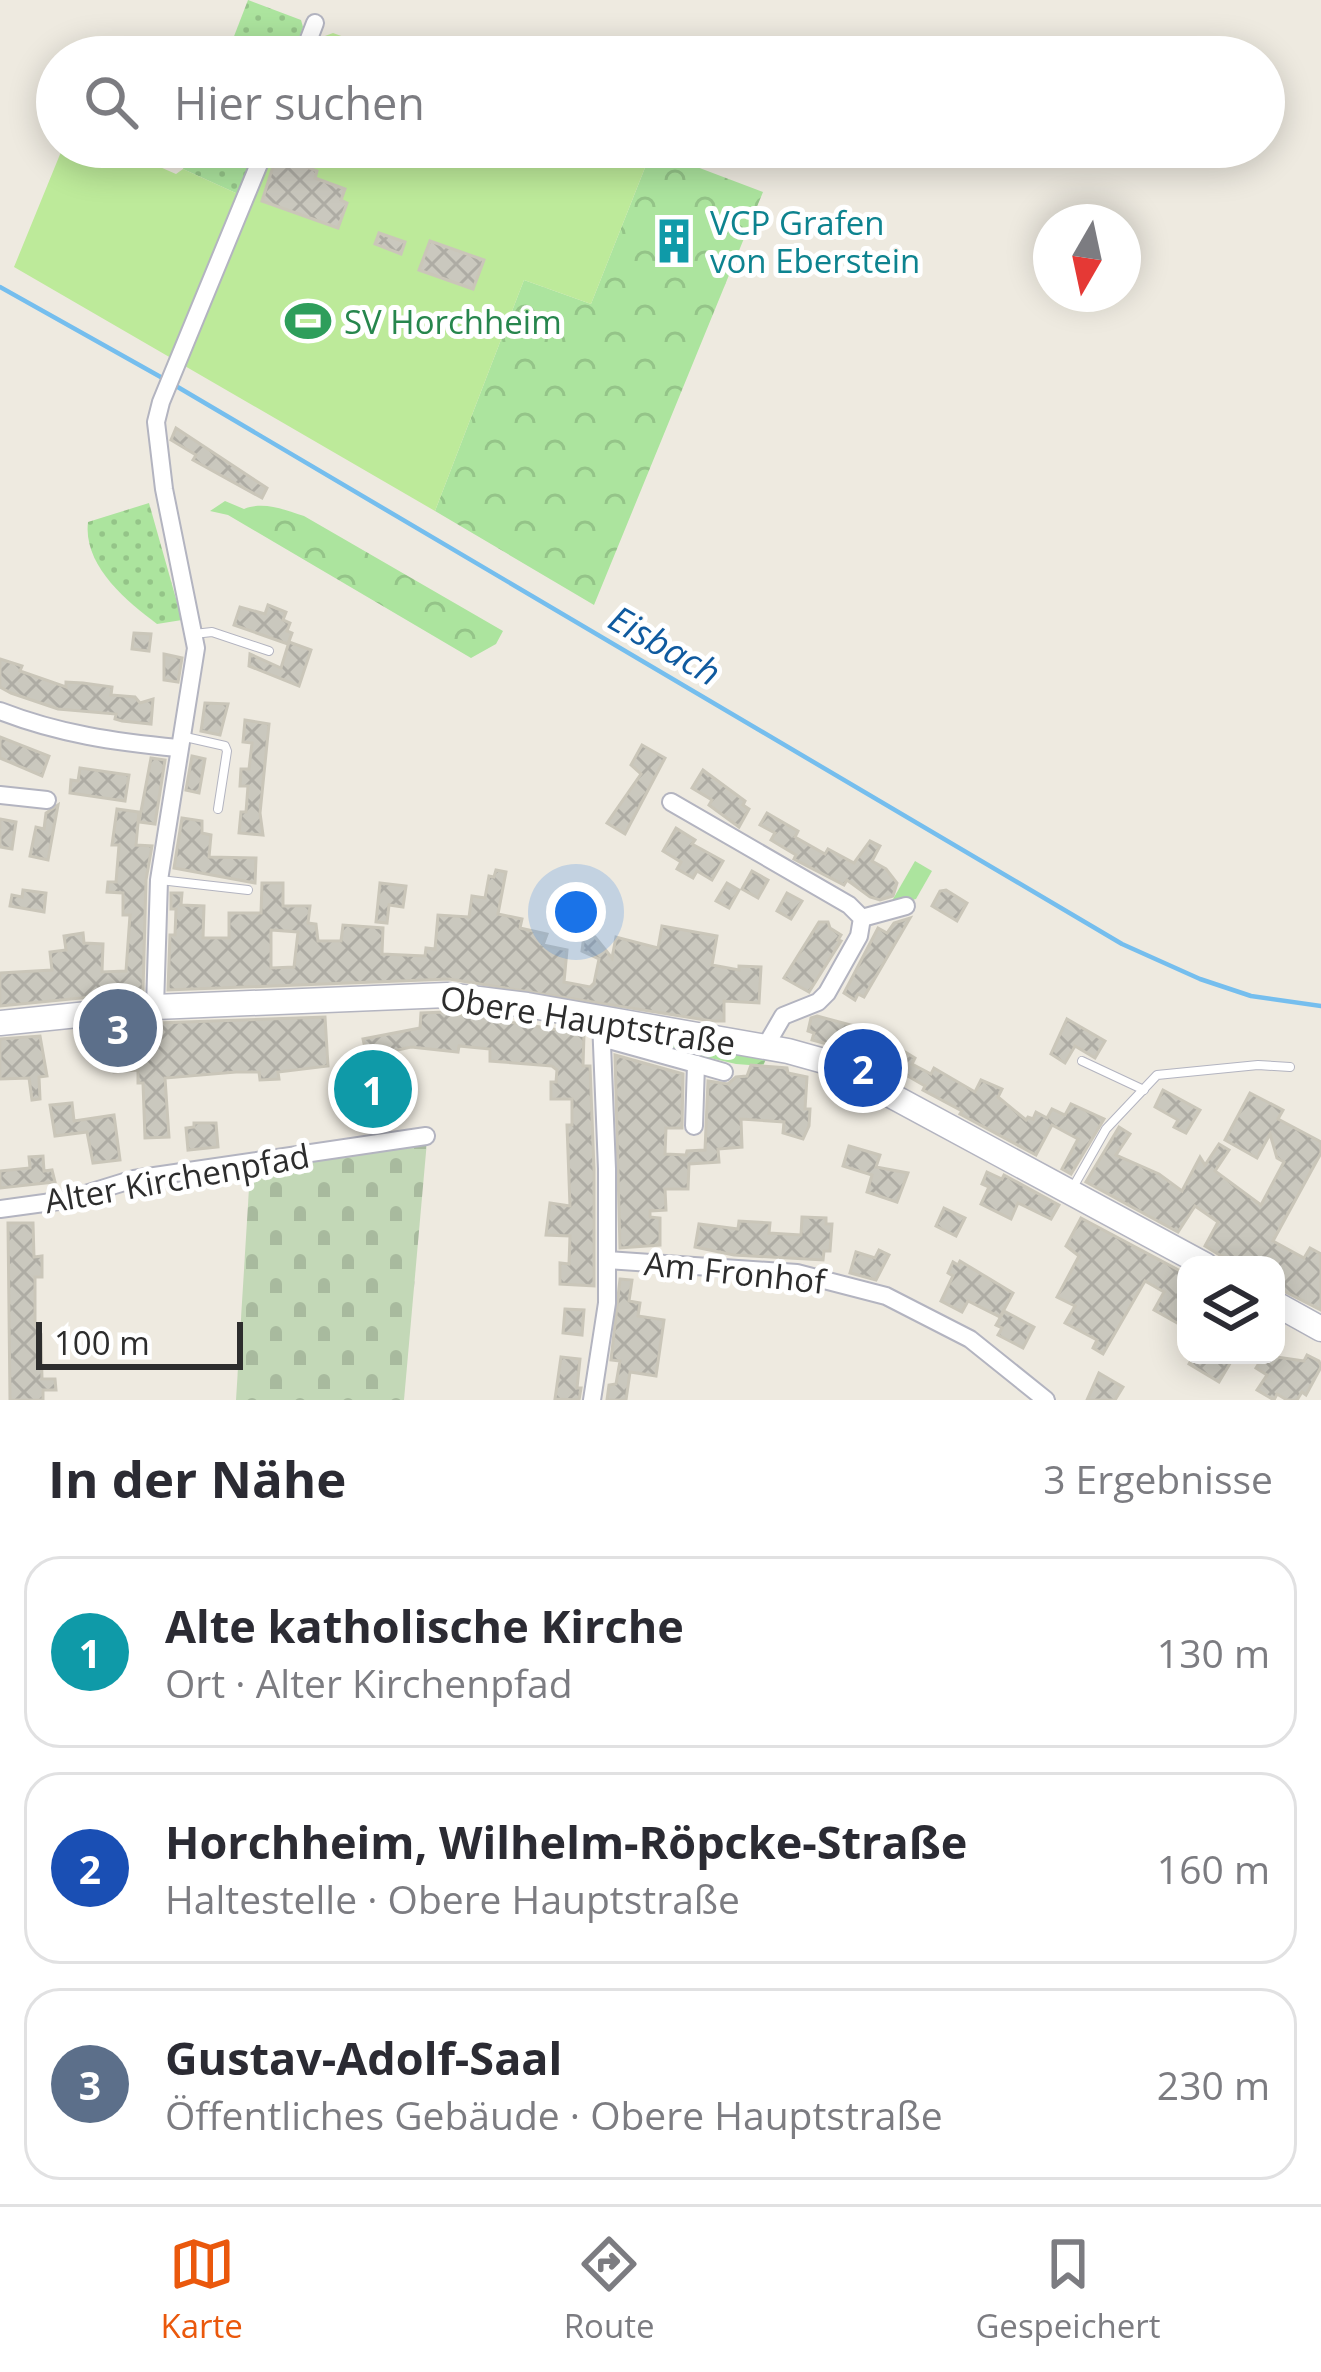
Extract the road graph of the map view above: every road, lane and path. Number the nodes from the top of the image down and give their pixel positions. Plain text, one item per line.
1 (315, 22) dead end
2 (310, 36) edge
3 (257, 168) edge
4 (193, 634) junction
5 (269, 651) dead end
6 (0, 711) edge
7 (179, 742) junction
8 (0, 794) edge
9 (47, 800) dead end
10 (671, 802) dead end
11 (218, 809) dead end
12 (159, 880) junction
13 (248, 890) dead end
14 (906, 906) dead end
15 (862, 918) junction
16 (155, 1007) junction
17 (0, 1024) edge
18 (601, 1029) junction
19 (765, 1047) junction
20 (1082, 1061) dead end
21 (696, 1064) junction
22 (1290, 1067) dead end
23 (724, 1072) dead end
24 (1144, 1090) junction
25 (694, 1126) dead end
26 (426, 1136) dead end
27 (1071, 1191) junction
28 (0, 1208) edge
29 (1189, 1256) edge
30 (607, 1260) junction
31 (1285, 1309) edge
32 (1321, 1329) edge
33 (592, 1400) edge
34 (1046, 1400) edge

1 - 2 street
3 - 4 street
4 - 5 lane
4 - 7 street
6 - 7 street
7 - 11 lane
7 - 12 street
8 - 9 street
10 - 15 street
12 - 13 lane
12 - 16 street
14 - 15 street
15 - 19 street
16 - 17 main road, Obere Hauptstraße
16 - 18 main road, Obere Hauptstraße
18 - 19 main road, Obere Hauptstraße
18 - 21 street, Obere Hauptstraße
18 - 30 street
19 - 27 main road, Obere Hauptstraße
20 - 24 lane
21 - 23 street, Obere Hauptstraße
21 - 25 street, Obere Hauptstraße
22 - 24 lane
24 - 27 lane
26 - 28 street, Alter Kirchenpfad
27 - 29 main road, Obere Hauptstraße
30 - 33 street
30 - 34 street, Am Fronhof
31 - 32 main road

